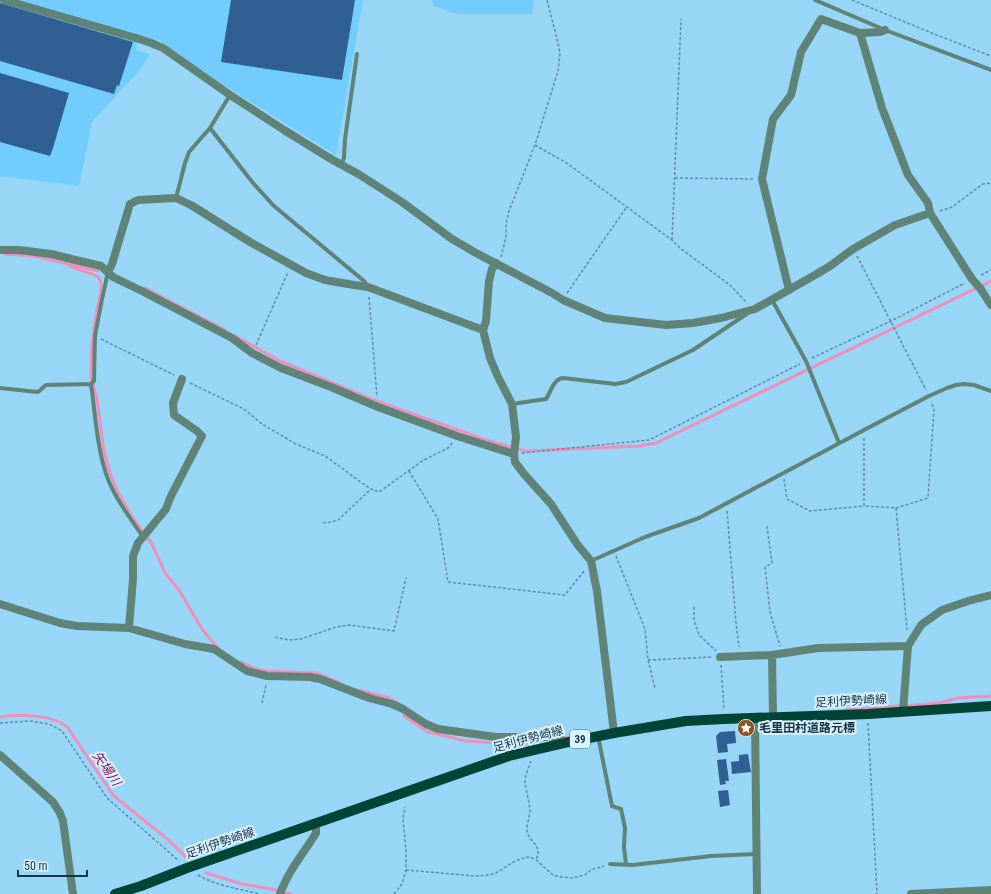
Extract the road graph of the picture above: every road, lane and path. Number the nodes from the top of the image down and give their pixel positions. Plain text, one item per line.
1 (4, 0) edge
2 (547, 0) edge
3 (815, 0) edge
4 (852, 0) edge
5 (681, 19) dead end
6 (885, 30) junction
7 (860, 33) junction
8 (357, 54) dead end
9 (991, 56) edge
10 (991, 70) edge
11 (230, 95) junction
12 (210, 128) junction
13 (535, 145) junction
14 (342, 164) junction
15 (675, 178) junction
16 (762, 179) junction
17 (991, 183) edge
18 (176, 198) junction
19 (626, 208) junction
20 (930, 213) junction
21 (672, 240) junction
22 (854, 249) junction
23 (0, 250) edge
24 (496, 263) junction
25 (291, 265) junction
26 (991, 270) edge
27 (108, 272) junction
28 (972, 279) junction
29 (368, 287) junction
30 (789, 290) junction
31 (772, 299) junction
32 (563, 300) junction
33 (991, 305) edge
34 (755, 309) junction
35 (891, 321) junction
36 (483, 330) junction
37 (95, 336) junction
38 (252, 353) junction
39 (806, 361) junction
40 (182, 379) junction
41 (92, 383) junction
42 (0, 388) edge
43 (991, 391) edge
44 (929, 396) junction
45 (512, 404) junction
46 (378, 408) junction
47 (864, 430) junction
48 (457, 436) junction
49 (839, 443) junction
50 (514, 454) junction
51 (409, 471) junction
52 (783, 473) junction
53 (371, 489) junction
54 (726, 504) junction
55 (864, 506) junction
56 (896, 508) junction
57 (323, 523) dead end
58 (767, 526) dead end
59 (145, 535) junction
60 (614, 550) junction
61 (591, 561) junction
62 (406, 578) dead end
63 (991, 595) edge
64 (0, 604) edge
65 (129, 628) junction
66 (907, 631) dead end
67 (275, 637) dead end
68 (908, 646) junction
69 (782, 653) junction
70 (772, 656) junction
71 (720, 657) joint
72 (740, 657) junction
73 (648, 660) junction
74 (267, 676) junction
75 (655, 688) dead end
76 (262, 703) dead end
77 (991, 706) edge
78 (903, 711) junction
79 (868, 714) junction
80 (773, 717) junction
81 (755, 718) junction
82 (0, 723) edge
83 (614, 733) junction
84 (598, 736) junction
85 (569, 742) junction
86 (534, 749) junction
87 (0, 755) edge
88 (405, 807) dead end
89 (314, 823) junction
90 (756, 854) junction
91 (536, 860) junction
92 (610, 864) joint
93 (626, 864) junction
94 (187, 868) junction
95 (406, 870) junction
96 (281, 890) edge
97 (991, 890) edge
98 (73, 894) edge
99 (115, 894) edge
100 (260, 894) edge
101 (394, 894) edge
102 (757, 894) edge
103 (877, 894) edge
104 (911, 894) edge

1 - 11 street
2 - 13 path
3 - 6 lane
4 - 9 path
5 - 15 path
6 - 7 street
6 - 10 lane
7 - 16 street
7 - 20 street
8 - 14 lane
11 - 12 lane
11 - 14 street
12 - 18 lane
12 - 29 lane
13 - 19 path
13 - 24 path
14 - 24 street
15 - 16 path
15 - 21 path
16 - 30 street
17 - 20 path
18 - 25 street
18 - 27 street
19 - 21 path
19 - 32 path
20 - 22 street
20 - 28 street
21 - 34 path
22 - 30 street
22 - 35 path
23 - 27 street
24 - 32 street
24 - 36 street
25 - 29 street
25 - 38 path
26 - 28 path
27 - 37 lane
27 - 38 street
28 - 33 street
28 - 35 path
29 - 36 street
29 - 46 path
30 - 31 street
31 - 34 street
31 - 39 lane
32 - 34 street
34 - 45 lane
35 - 39 path
35 - 44 path
36 - 45 street
37 - 40 path
37 - 41 lane
38 - 46 street
39 - 49 lane
39 - 50 path
40 - 53 path
40 - 59 street
41 - 42 lane
41 - 59 lane
43 - 44 lane
44 - 47 lane
44 - 56 path
45 - 50 street
46 - 48 street
47 - 49 lane
47 - 55 path
48 - 50 street
48 - 51 path
49 - 52 lane
50 - 61 street
51 - 53 path
51 - 61 path
52 - 54 lane
52 - 55 path
53 - 57 path
54 - 60 lane
54 - 72 path
55 - 56 path
56 - 66 path
58 - 69 path
59 - 65 street
60 - 61 lane
60 - 73 path
61 - 83 street
62 - 67 path
63 - 68 street
64 - 65 street
65 - 74 street
68 - 69 street
68 - 78 street
69 - 70 street
70 - 72 street
70 - 80 street
71 - 72 street
71 - 73 path
73 - 75 path
74 - 76 path
74 - 85 street
77 - 78 main road, 足利伊勢崎線 / 39
78 - 79 main road, 足利伊勢崎線 / 39
79 - 80 main road, 足利伊勢崎線 / 39
79 - 103 path
80 - 81 main road, 足利伊勢崎線 / 39
81 - 83 main road, 足利伊勢崎線 / 39
81 - 90 street
82 - 94 path
83 - 84 main road, 足利伊勢崎線 / 39
84 - 85 main road, 足利伊勢崎線 / 39
84 - 93 lane
85 - 86 main road, 足利伊勢崎線 / 39
86 - 89 main road, 足利伊勢崎線 / 39
86 - 91 path
87 - 98 street
88 - 95 path
89 - 94 main road, 足利伊勢崎線 / 39
89 - 96 street
90 - 93 lane
90 - 102 street
91 - 92 path
91 - 95 path
92 - 93 lane
94 - 99 main road, 足利伊勢崎線 / 39
94 - 100 path
95 - 101 path
97 - 104 street

